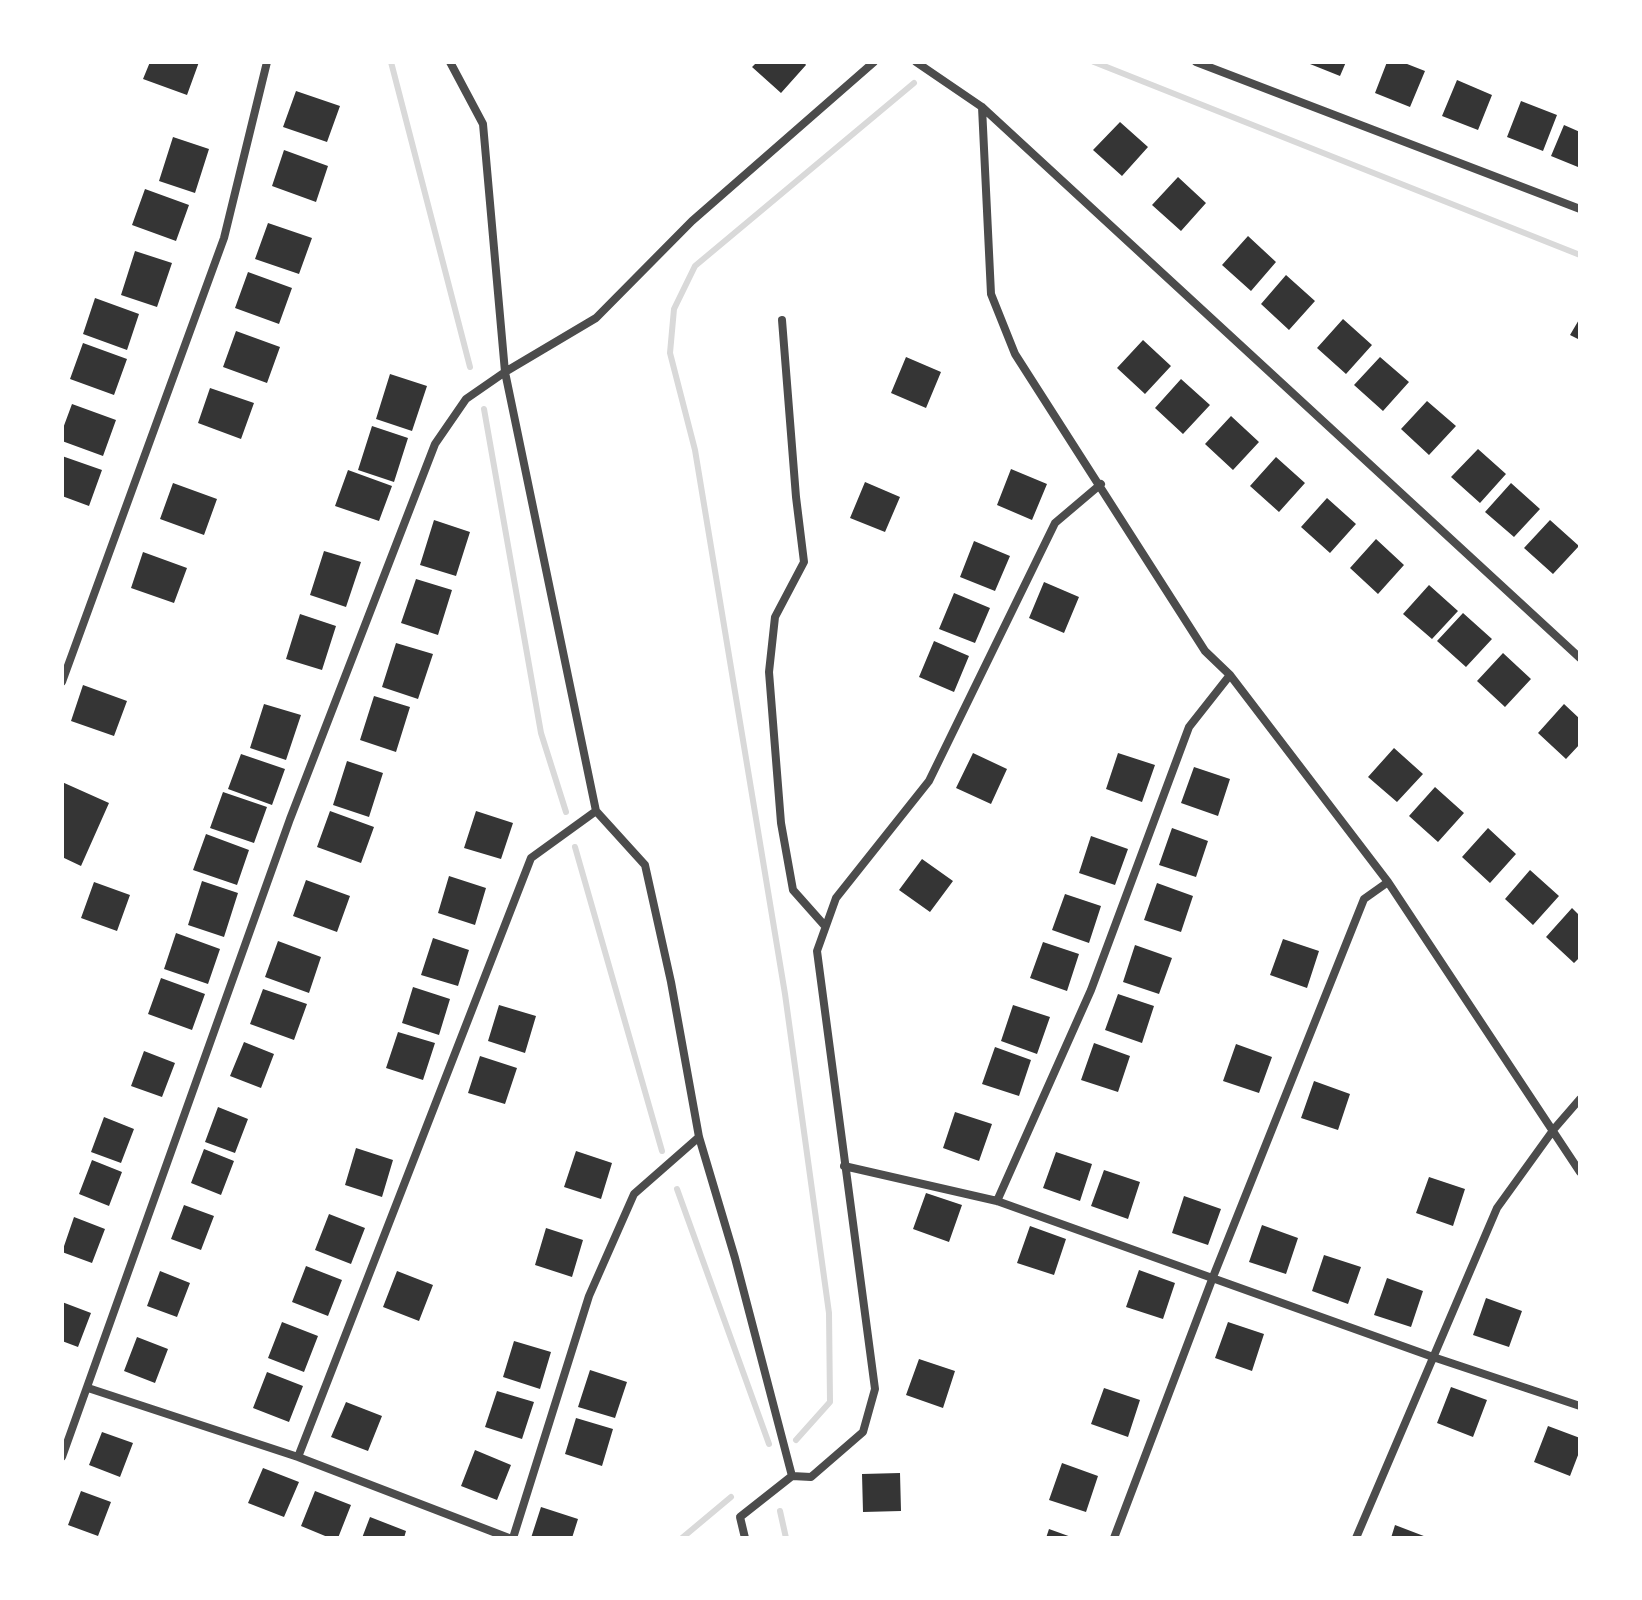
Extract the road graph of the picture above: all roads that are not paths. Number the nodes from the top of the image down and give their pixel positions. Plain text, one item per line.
1 (267, 62) edge
2 (450, 62) edge
3 (874, 62) edge
4 (916, 62) edge
5 (1196, 62) edge
6 (982, 107) junction
7 (1580, 209) edge
8 (782, 320) dead end
9 (505, 372) junction
10 (1101, 484) junction
11 (1580, 658) edge
12 (1230, 675) junction
13 (62, 682) edge
14 (596, 811) junction
15 (1388, 882) junction
16 (825, 926) junction
17 (1580, 1099) edge
18 (1554, 1129) junction
19 (699, 1137) junction
20 (844, 1166) junction
21 (1580, 1172) edge
22 (997, 1201) junction
23 (1213, 1277) junction
24 (1433, 1357) junction
25 (88, 1388) junction
26 (1580, 1406) edge
27 (62, 1457) edge
28 (298, 1457) junction
29 (792, 1476) junction
30 (511, 1538) edge
31 (745, 1538) edge
32 (1114, 1538) edge
33 (1356, 1538) edge

1 - 13 street
2 - 9 street
3 - 9 street
4 - 6 street
5 - 7 street
6 - 10 street
6 - 11 street
8 - 16 street
9 - 14 street
9 - 25 street
10 - 12 street
10 - 16 street
12 - 15 street
12 - 22 street
14 - 19 street
14 - 28 street
15 - 18 street
15 - 23 street
16 - 20 street
17 - 18 street
18 - 21 street
18 - 24 street
19 - 29 street
19 - 30 street
20 - 22 street
20 - 29 street
22 - 23 street
23 - 24 street
23 - 32 street
24 - 26 street
24 - 33 street
25 - 27 street
25 - 28 street
28 - 30 street
29 - 31 street

